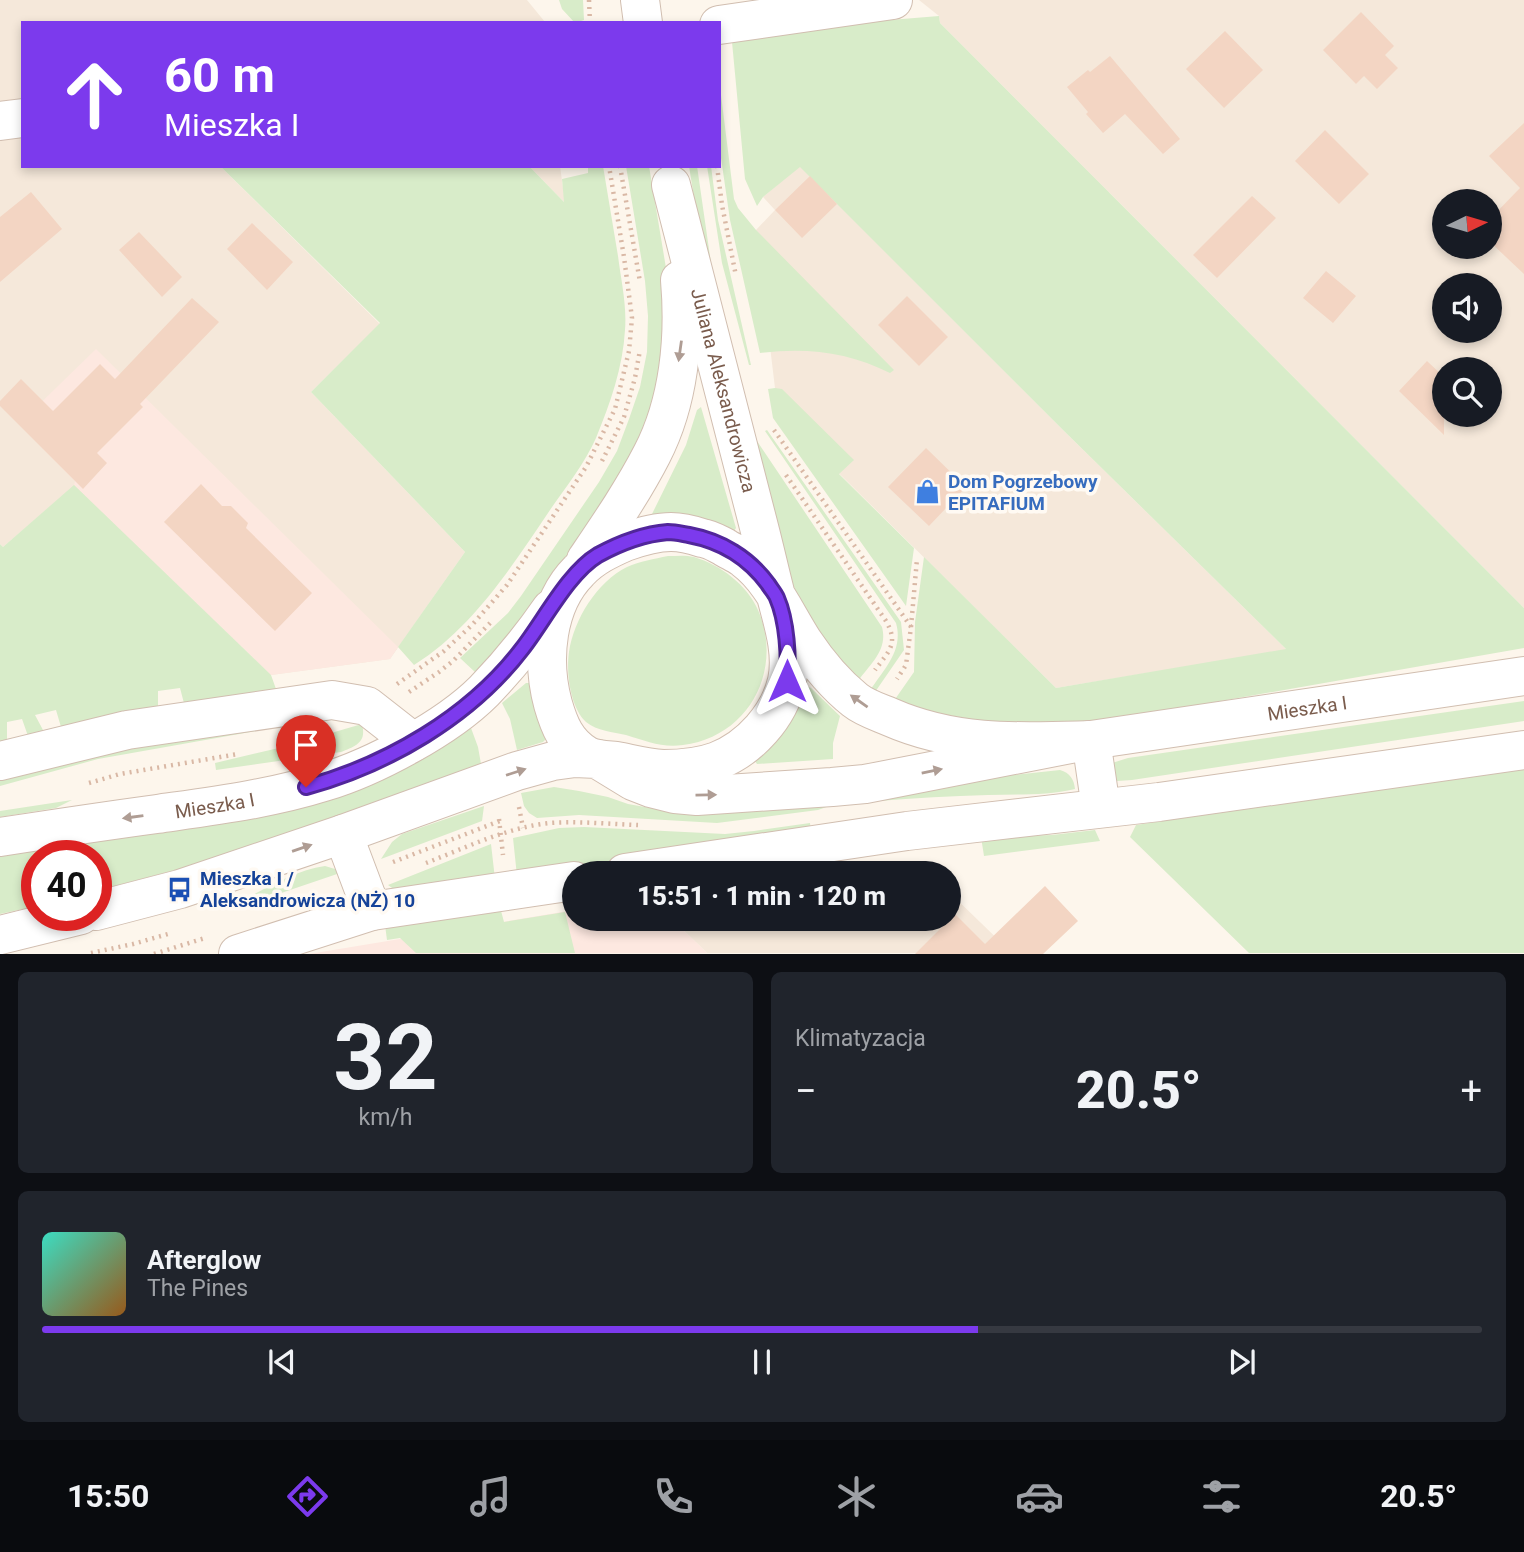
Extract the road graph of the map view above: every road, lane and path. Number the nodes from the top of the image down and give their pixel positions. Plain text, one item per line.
1 (589, 0) edge
2 (639, 0) edge
3 (893, 0) edge
4 (590, 21) edge
5 (643, 21) edge
6 (721, 25) edge
7 (21, 118) edge
8 (0, 121) edge
9 (609, 168) edge
10 (620, 168) edge
11 (717, 168) edge
12 (669, 176) edge
13 (737, 279) dead end
14 (641, 289) dead end
15 (641, 339) dead end
16 (768, 421) dead end
17 (598, 468) dead end
18 (784, 472) dead end
19 (917, 559) dead end
20 (571, 580) junction
21 (776, 597) junction
22 (497, 616) dead end
23 (911, 627) junction
24 (1524, 676) edge
25 (865, 706) junction
26 (368, 709) junction
27 (1091, 740) junction
28 (413, 741) junction
29 (1524, 750) edge
30 (248, 753) dead end
31 (597, 759) junction
32 (0, 761) edge
33 (80, 786) dead end
34 (1101, 808) junction
35 (343, 834) junction
36 (0, 837) edge
37 (706, 861) edge
38 (562, 883) edge
39 (112, 907) edge
40 (372, 911) junction
41 (21, 930) edge
42 (0, 935) edge
43 (238, 954) edge

1 - 4 path
2 - 5 street
3 - 6 street
7 - 8 street
9 - 26 path
10 - 14 path
11 - 13 path
12 -> 20 street, Juliana Aleksandrowicza
12 - 21 street, Juliana Aleksandrowicza
15 - 17 path
16 - 23 path
18 - 25 path
19 - 23 path
20 - 21 street
20 - 28 street, Mieszka I
20 - 31 street
21 - 25 street
21 - 31 street
22 - 26 path
23 - 25 path
24 - 27 street, Mieszka I
25 - 27 street
26 - 28 street
26 - 32 street
31 -> 27 street
27 - 34 street
28 -> 36 street, Mieszka I
29 - 34 street
30 - 33 path
35 -> 31 street
34 - 37 street
39 -> 35 street
35 - 40 street
38 - 40 street
40 - 43 street
41 - 42 street

